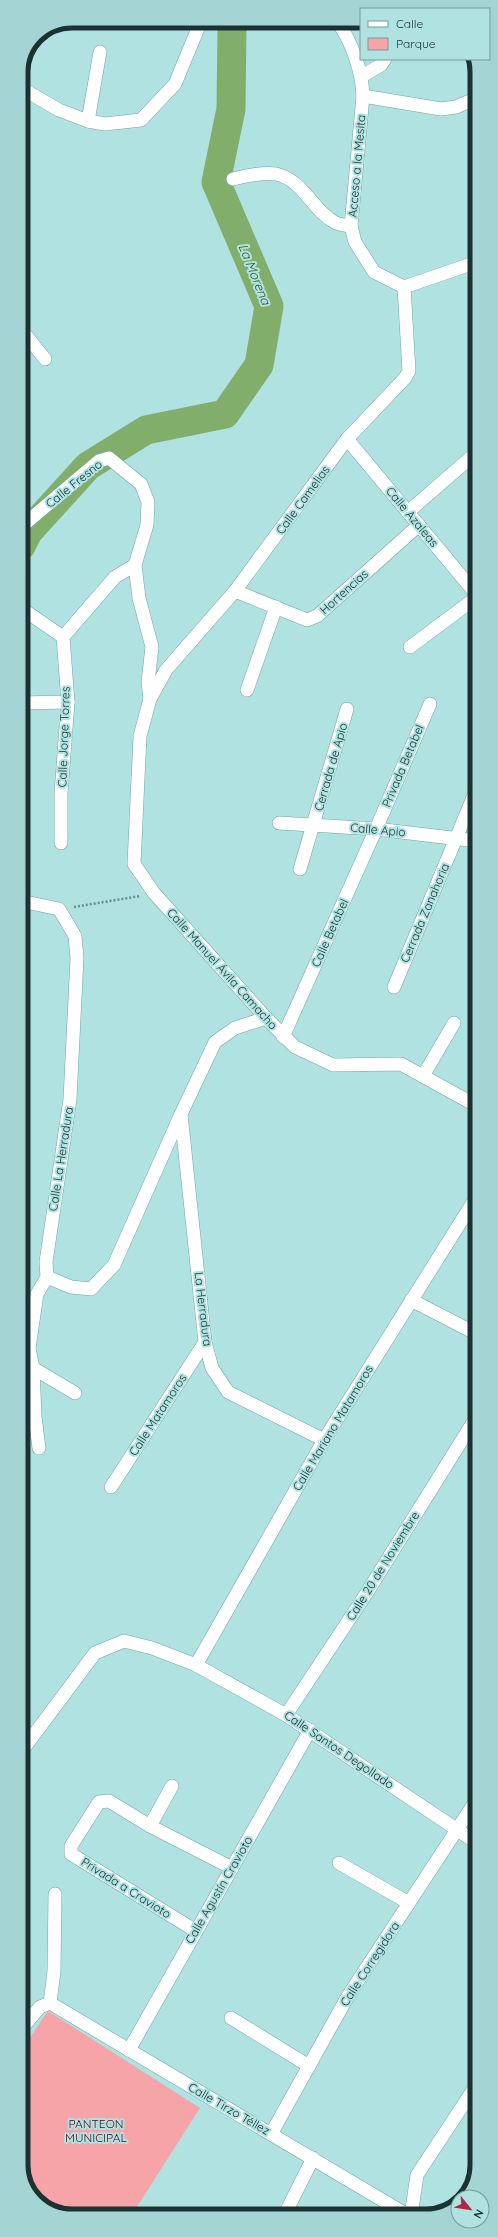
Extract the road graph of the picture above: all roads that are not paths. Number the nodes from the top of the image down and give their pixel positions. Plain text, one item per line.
1 (199, 28) edge
2 (342, 28) edge
3 (100, 52) dead end
4 (384, 60) edge
5 (362, 76) junction
6 (28, 92) edge
7 (364, 96) junction
8 (470, 101) edge
9 (88, 121) junction
10 (233, 179) dead end
11 (351, 226) junction
12 (470, 264) edge
13 (404, 287) junction
14 (28, 338) edge
15 (45, 359) dead end
16 (347, 439) junction
17 (470, 458) edge
18 (408, 512) junction
19 (28, 521) edge
20 (419, 525) junction
21 (135, 565) junction
22 (470, 587) edge
23 (235, 591) junction
24 (470, 601) edge
25 (276, 607) junction
26 (28, 613) edge
27 (63, 637) junction
28 (410, 647) dead end
29 (247, 690) dead end
30 (150, 699) junction
31 (68, 702) junction
32 (28, 703) edge
33 (430, 704) dead end
34 (348, 709) dead end
35 (470, 806) edge
36 (279, 823) dead end
37 (314, 826) junction
38 (376, 829) junction
39 (457, 839) junction
40 (470, 840) edge
41 (61, 843) dead end
42 (300, 869) dead end
43 (28, 902) edge
44 (394, 987) dead end
45 (266, 1018) junction
46 (454, 1023) dead end
47 (283, 1036) junction
48 (423, 1076) junction
49 (470, 1102) edge
50 (180, 1114) junction
51 (470, 1207) edge
52 (47, 1276) junction
53 (411, 1300) junction
54 (470, 1330) edge
55 (205, 1342) junction
56 (33, 1368) junction
57 (74, 1393) dead end
58 (470, 1427) edge
59 (324, 1440) junction
60 (39, 1448) dead end
61 (111, 1487) dead end
62 (196, 1665) junction
63 (286, 1715) junction
64 (310, 1730) junction
65 (28, 1743) edge
66 (172, 1786) dead end
67 (470, 1810) edge
68 (150, 1826) junction
69 (457, 1830) junction
70 (470, 1838) edge
71 (339, 1863) dead end
72 (232, 1868) junction
73 (55, 1894) dead end
74 (409, 1904) junction
75 (196, 1931) junction
76 (50, 2003) junction
77 (231, 2018) dead end
78 (28, 2021) edge
79 (129, 2050) junction
80 (309, 2066) junction
81 (470, 2095) edge
82 (271, 2134) junction
83 (312, 2158) junction
84 (287, 2209) edge
85 (398, 2209) edge
86 (411, 2209) edge

1 - 9 street
2 - 5 street, Acceso a la Mesita
3 - 9 street
4 - 5 street
5 - 7 street, Acceso a la Mesita
6 - 9 street
7 - 8 street
7 - 11 street, Acceso a la Mesita
10 - 11 street
11 - 13 street, Acceso a la Mesita
12 - 13 street
13 - 16 street, Calle Camelias
14 - 15 street
16 - 18 street, Calle Azaleas
16 - 23 street, Calle Camelias
17 - 18 street
18 - 20 street, Calle Azaleas
19 - 21 street, Calle Fresno
20 - 22 street, Calle Azaleas
20 - 25 street, Hortencias
21 - 27 street
21 - 30 street
23 - 25 street, Hortencias
23 - 30 street, Calle Camelias
24 - 28 street
25 - 29 street
26 - 27 street
27 - 31 street, Calle Jorge Torres
30 - 45 street, Calle Manuel Ávila Camacho
31 - 32 street
31 - 41 street, Calle Jorge Torres
33 - 38 street, Privada Betabel
34 - 37 street, Cerrada de Apio
35 - 39 street, Cerrada Zanahoria
36 - 37 street, Calle Apio
37 - 38 street, Calle Apio
37 - 42 street, Cerrada de Apio
38 - 39 street, Calle Apio
38 - 47 street, Calle Betabel
39 - 40 street, Calle Apio
39 - 44 street, Cerrada Zanahoria
43 - 52 street, Calle La Herradura
45 - 47 street, Calle Manuel Ávila Camacho
45 - 50 street
46 - 48 street
47 - 48 street, Calle Manuel Ávila Camacho
48 - 49 street, Calle Manuel Ávila Camacho
50 - 52 street
50 - 55 street, La Herradura
51 - 53 street, Calle Mariano Matamoros
52 - 56 street, Calle La Herradura
53 - 54 street
53 - 59 street, Calle Mariano Matamoros
55 - 59 street, La Herradura
55 - 61 street, Calle Matamoros
56 - 57 street
56 - 60 street, Calle La Herradura
58 - 63 street, Calle 20 de Noviembre
59 - 62 street, Calle Mariano Matamoros
62 - 63 street, Calle Santos Degollado
62 - 65 street, Calle Santos Degollado
63 - 64 street, Calle Santos Degollado
64 - 69 street, Calle Santos Degollado
64 - 72 street, Calle Agustín Cravioto
66 - 68 street
67 - 69 street, Calle Corregidora
68 - 72 street, Privada a Cravioto
68 - 75 street, Privada a Cravioto
69 - 70 street, Calle Santos Degollado
69 - 74 street, Calle Corregidora
71 - 74 street
72 - 75 street, Calle Agustín Cravioto
73 - 76 street
74 - 80 street, Calle Corregidora
75 - 79 street, Calle Agustín Cravioto
76 - 78 street
76 - 79 street, Calle Tirzo Téllez
77 - 80 street
79 - 82 street, Calle Tirzo Téllez
80 - 82 street, Calle Corregidora
81 - 86 street
82 - 83 street, Calle Tirzo Téllez
83 - 84 street
83 - 85 street, Calle Tirzo Téllez

